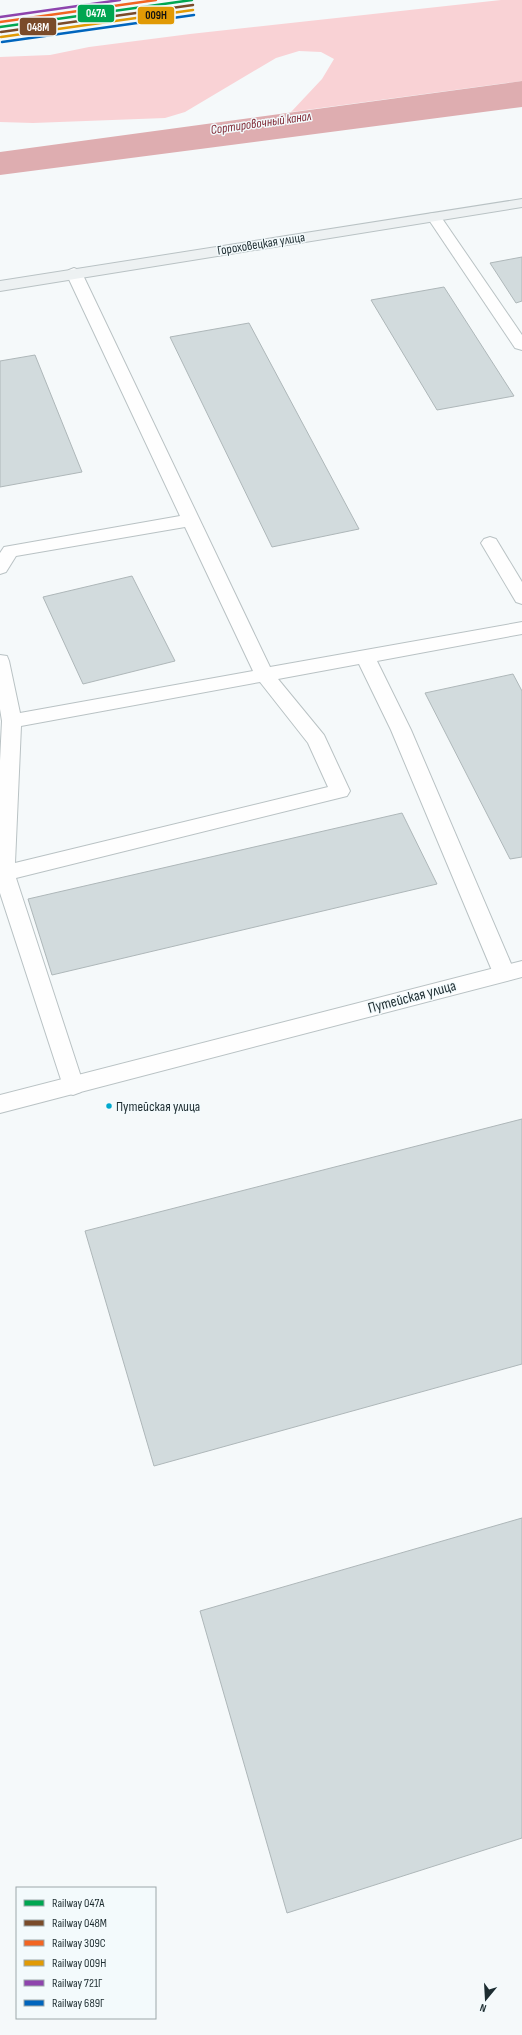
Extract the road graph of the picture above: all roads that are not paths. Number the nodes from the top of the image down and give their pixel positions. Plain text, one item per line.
1 (522, 203) edge
2 (434, 217) junction
3 (74, 273) junction
4 (0, 286) edge
5 (514, 322) edge
6 (521, 345) dead end
7 (191, 520) junction
8 (490, 543) dead end
9 (0, 568) edge
10 (522, 598) edge
11 (522, 628) edge
12 (366, 656) junction
13 (0, 661) edge
14 (264, 674) junction
15 (12, 721) junction
16 (4, 873) junction
17 (513, 971) edge
18 (73, 1086) junction
19 (0, 1104) edge

1 - 2 street, Гороховецкая улица
2 - 3 street, Гороховецкая улица
2 - 5 street
3 - 4 street, Гороховецкая улица
3 - 7 street
5 - 6 street
7 - 9 street
7 - 14 street
8 - 10 street
11 - 12 street
12 - 14 street
12 - 17 street
13 - 15 street
14 - 15 street
14 - 16 street
15 - 16 street
16 - 18 street
17 - 18 street, Путейская улица
18 - 19 street, Путейская улица

